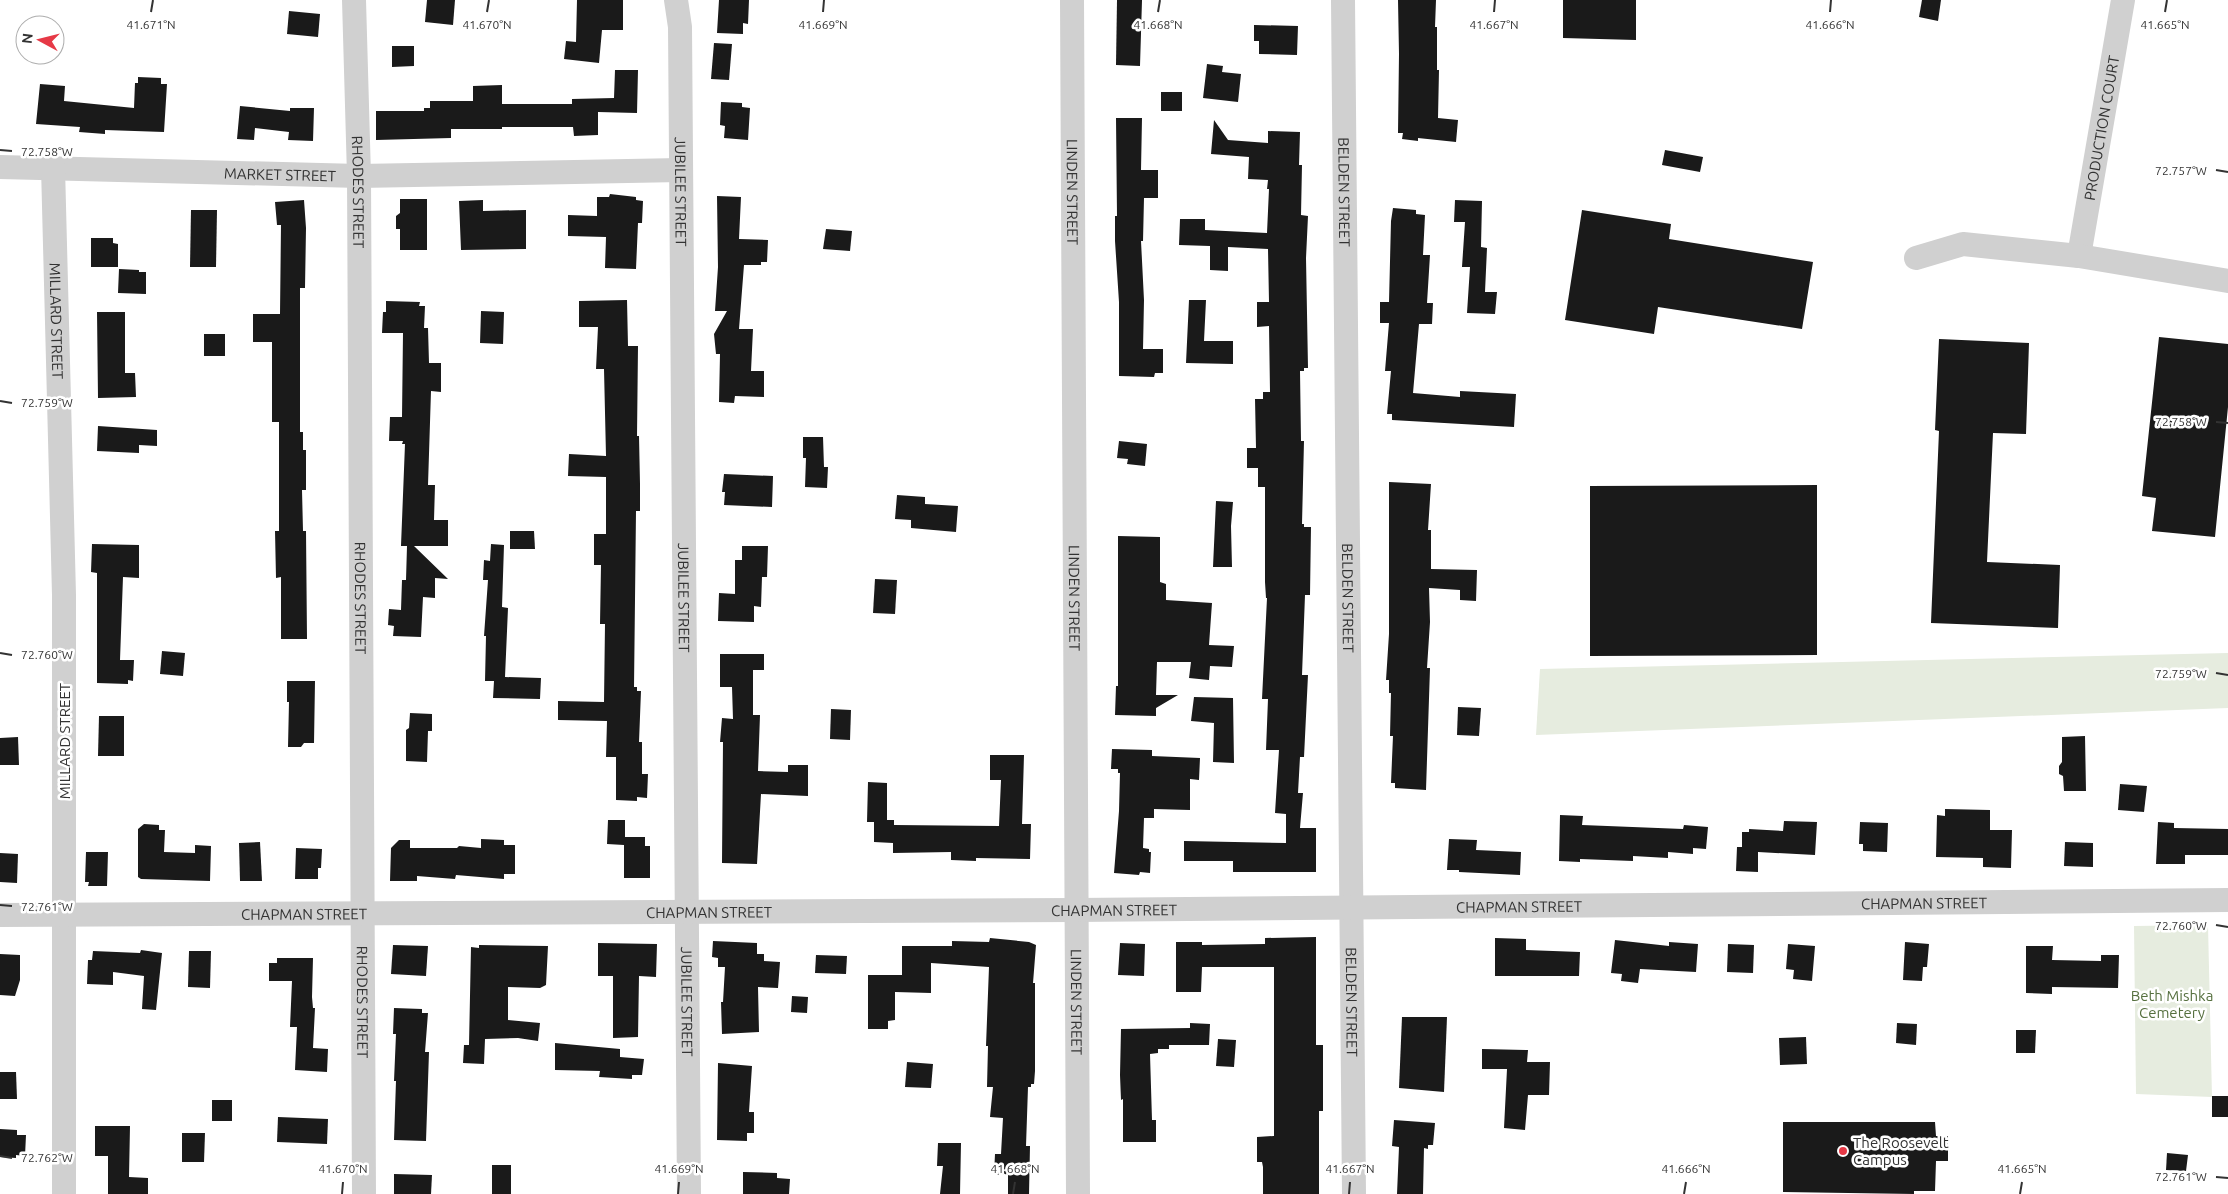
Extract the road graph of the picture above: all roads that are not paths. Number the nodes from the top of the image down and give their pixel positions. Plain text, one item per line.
1 (354, 0) edge
2 (676, 0) edge
3 (1072, 0) edge
4 (1342, 0) edge
5 (2123, 0) edge
6 (0, 166) edge
7 (53, 167) junction
8 (681, 170) junction
9 (359, 176) junction
10 (2079, 256) junction
11 (1916, 258) dead end
12 (2228, 281) edge
13 (2228, 900) edge
14 (1351, 906) junction
15 (1076, 910) junction
16 (362, 912) junction
17 (688, 912) junction
18 (0, 915) edge
19 (63, 915) junction
20 (64, 1194) edge
21 (364, 1194) edge
22 (690, 1194) edge
23 (1078, 1194) edge
24 (1354, 1194) edge

1 - 9 street, RHODES STREET
2 - 8 street, JUBILEE STREET
3 - 15 street, LINDEN STREET
4 - 14 street, BELDEN STREET
5 - 10 street, PRODUCTION COURT
6 - 7 street, MARKET STREET
7 - 9 street, MARKET STREET
7 - 19 street, MILLARD STREET
8 - 9 street, MARKET STREET
8 - 17 street, JUBILEE STREET
9 - 16 street, RHODES STREET
10 - 11 street
10 - 12 street
13 - 14 street, CHAPMAN STREET
14 - 15 street, CHAPMAN STREET
14 - 24 street, BELDEN STREET
15 - 17 street, CHAPMAN STREET
15 - 23 street, LINDEN STREET
16 - 17 street, CHAPMAN STREET
16 - 19 street, CHAPMAN STREET
16 - 21 street, RHODES STREET
17 - 22 street, JUBILEE STREET
18 - 19 street, CHAPMAN STREET
19 - 20 street, MILLARD STREET

